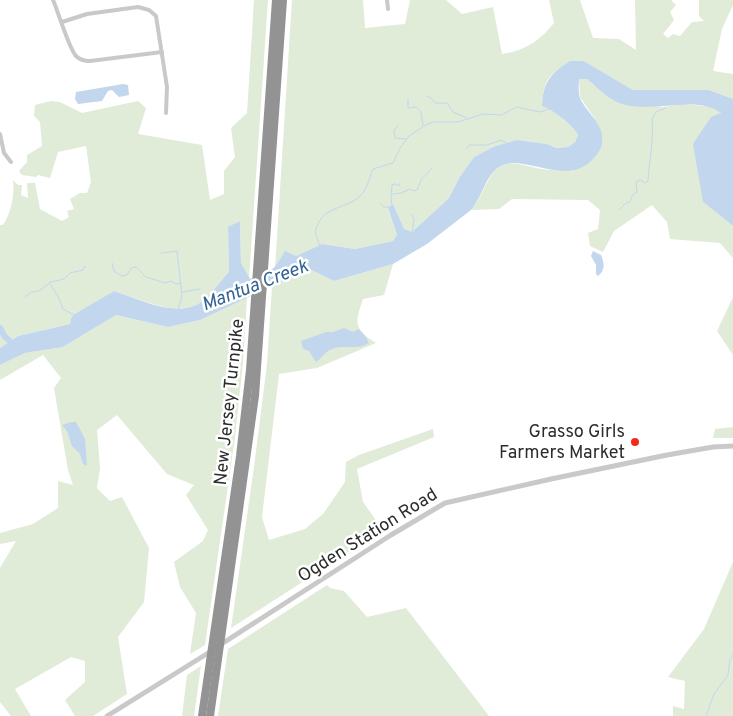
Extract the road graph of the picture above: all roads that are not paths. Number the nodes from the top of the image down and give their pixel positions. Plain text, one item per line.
1 (53, 0) edge
2 (276, 0) edge
3 (283, 0) edge
4 (387, 0) edge
5 (388, 9) dead end
6 (62, 22) junction
7 (162, 52) junction
8 (166, 113) dead end
9 (0, 134) edge
10 (11, 162) dead end
11 (261, 270) junction
12 (259, 299) junction
13 (733, 446) edge
14 (107, 716) edge
15 (202, 716) edge
16 (210, 716) edge

1 - 6 street
2 - 11 highway, New Jersey Turnpike
3 - 11 highway, New Jersey Turnpike
4 - 5 street
6 - 7 street
6 - 7 street
7 - 8 street
9 - 10 street
11 - 12 highway, New Jersey Turnpike
12 - 15 highway, New Jersey Turnpike
12 - 16 highway, New Jersey Turnpike
13 - 14 street, Ogden Station Road

